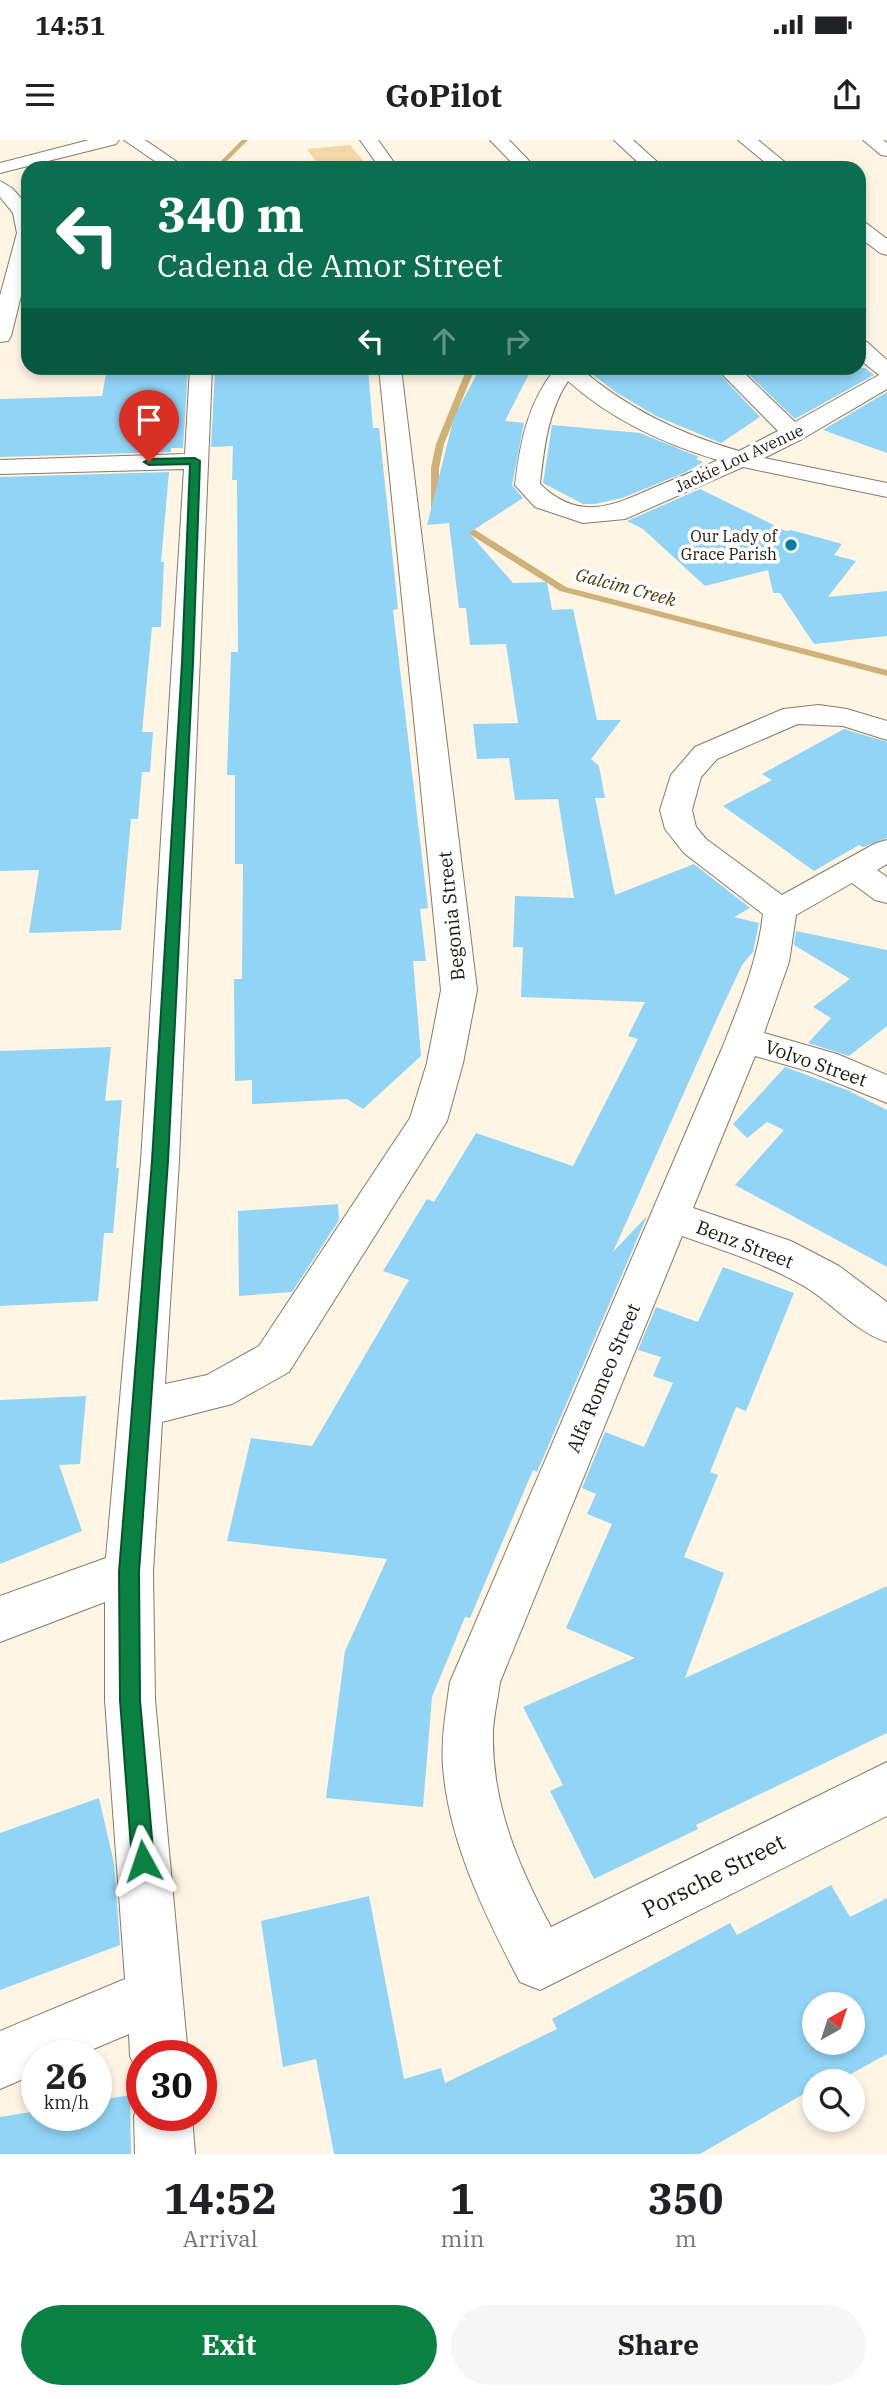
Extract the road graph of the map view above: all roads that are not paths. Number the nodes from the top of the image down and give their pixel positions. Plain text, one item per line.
1 (110, 140) edge
2 (133, 140) edge
3 (369, 140) edge
4 (499, 140) edge
5 (623, 140) edge
6 (747, 140) edge
7 (872, 140) edge
8 (887, 151) edge
9 (28, 161) edge
10 (166, 161) edge
11 (384, 161) edge
12 (520, 161) edge
13 (647, 161) edge
14 (774, 161) edge
15 (21, 163) edge
16 (0, 168) edge
17 (0, 187) edge
18 (21, 209) edge
19 (866, 232) edge
20 (887, 249) edge
21 (21, 256) edge
22 (0, 336) edge
23 (866, 352) edge
24 (887, 371) edge
25 (201, 375) edge
26 (391, 375) edge
27 (561, 375) edge
28 (574, 375) edge
29 (734, 375) edge
30 (887, 380) edge
31 (793, 434) junction
32 (742, 460) junction
33 (195, 461) junction
34 (0, 467) edge
35 (887, 490) edge
36 (887, 731) edge
37 (887, 850) edge
38 (855, 870) junction
39 (887, 892) edge
40 (780, 910) junction
41 (743, 1039) junction
42 (887, 1090) edge
43 (670, 1216) junction
44 (887, 1325) edge
45 (142, 1408) junction
46 (129, 1572) junction
47 (0, 1619) edge
48 (887, 1788) edge
49 (540, 1962) joint
50 (154, 1995) junction
51 (158, 2040) edge
52 (0, 2060) edge
53 (164, 2131) edge
54 (165, 2154) edge

1 - 9 street
2 - 10 street
3 - 11 street
4 - 12 street
5 - 13 street
6 - 14 street
7 - 8 street
15 - 16 street
17 - 18 street
19 - 20 street
21 - 22 street
23 - 24 street
25 - 33 street
26 - 45 street, Begonia Street
27 - 32 street, Jackie Lou Avenue
28 - 32 street
29 - 31 street
30 - 31 street, Jackie Lou Avenue
31 - 32 street, Jackie Lou Avenue
32 - 35 street
33 - 34 street
33 - 45 street
36 - 40 street
37 - 38 street
38 - 39 street
38 - 40 street
40 - 41 street, Alfa Romeo Street
41 - 42 street, Volvo Street
41 - 43 street, Alfa Romeo Street
43 - 44 street, Benz Street
43 - 49 street, Alfa Romeo Street
45 - 46 street
46 - 47 street
46 - 50 street
48 - 49 street, Porsche Street
50 - 51 street
50 - 52 street
53 - 54 street

